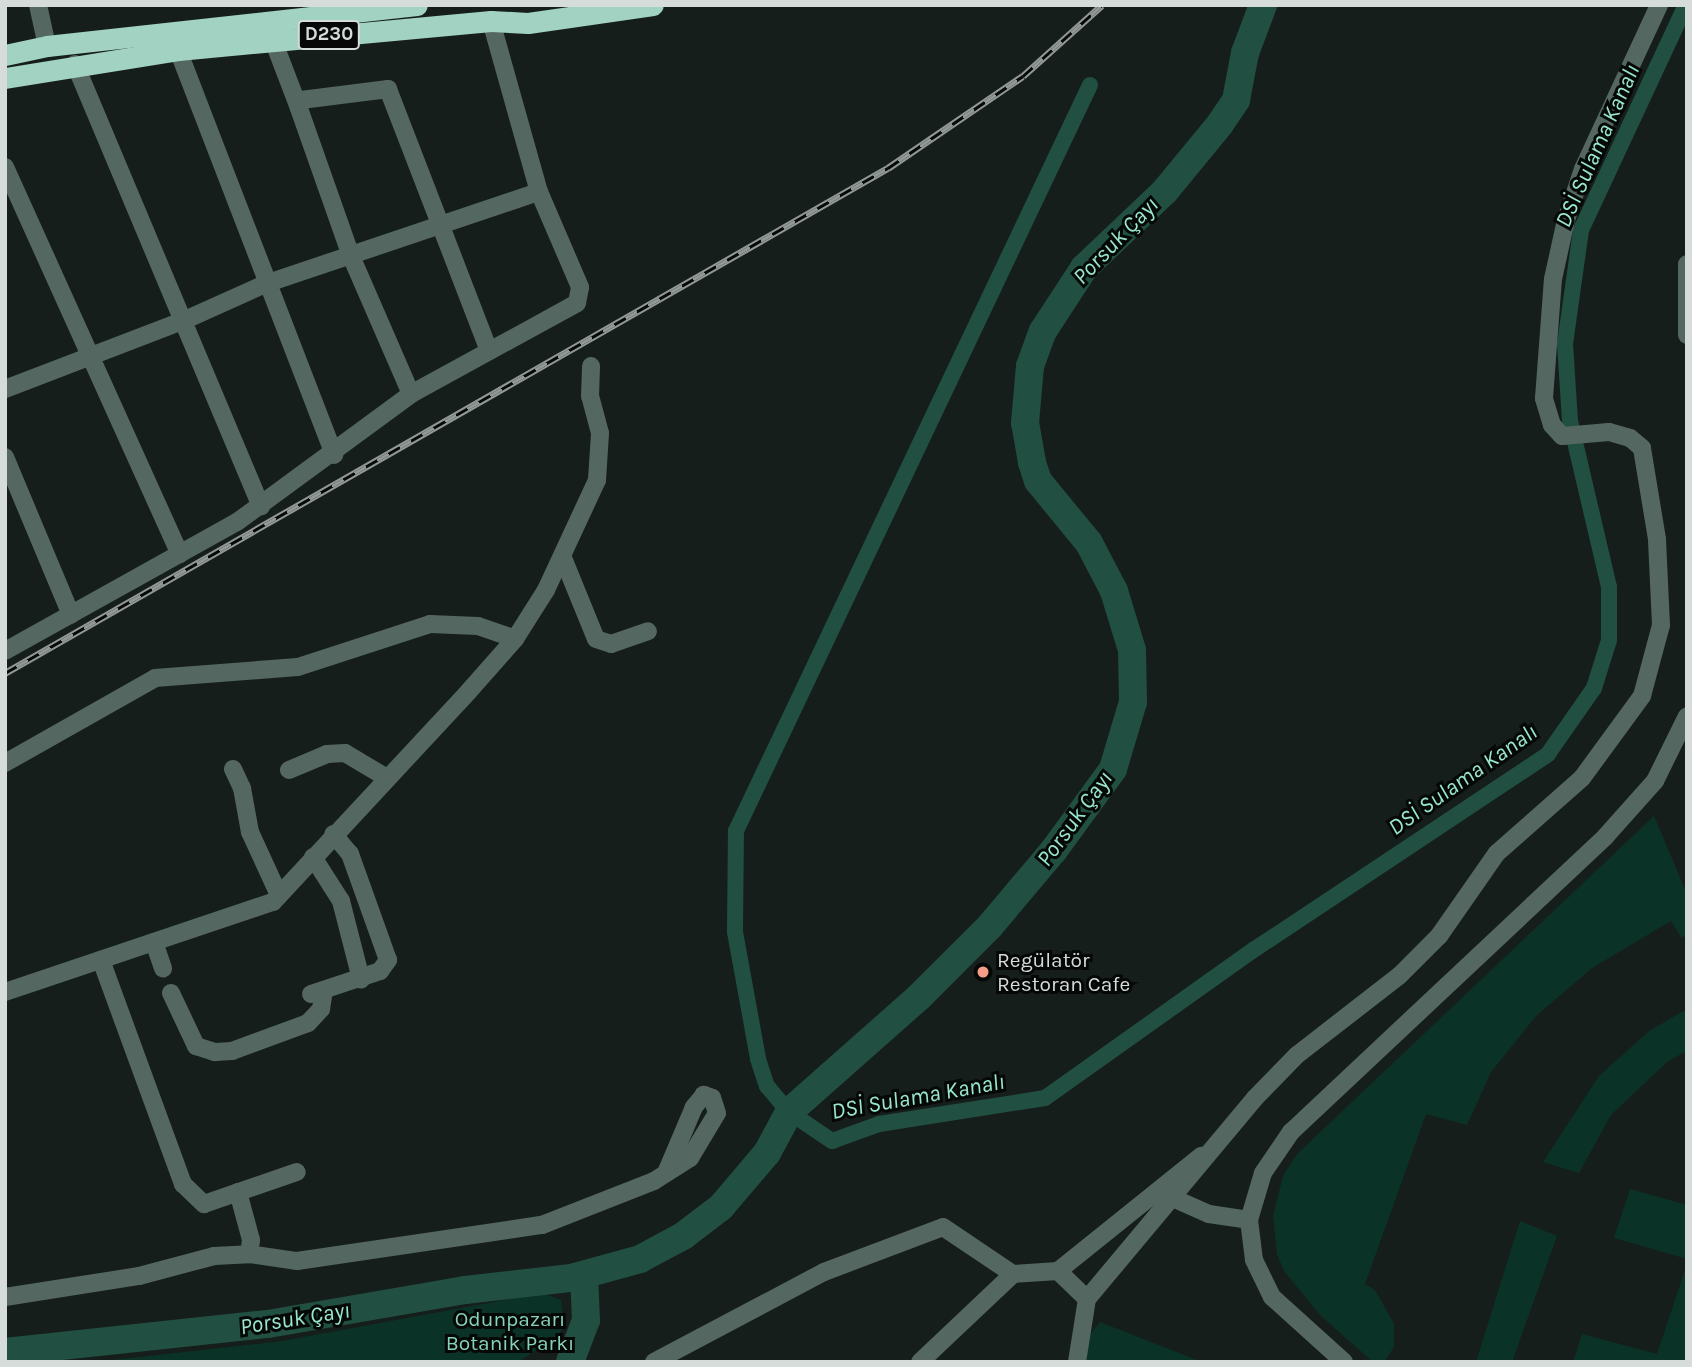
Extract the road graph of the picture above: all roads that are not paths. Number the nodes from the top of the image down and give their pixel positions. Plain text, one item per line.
1 (38, 5) edge
2 (416, 5) edge
3 (653, 5) edge
4 (1659, 5) edge
5 (491, 21) junction
6 (273, 40) junction
7 (47, 46) junction
8 (178, 50) junction
9 (5, 55) edge
10 (75, 64) junction
11 (5, 78) edge
12 (299, 108) junction
13 (5, 167) edge
14 (539, 192) junction
15 (442, 226) junction
16 (352, 256) junction
17 (1687, 264) edge
18 (265, 284) junction
19 (185, 320) junction
20 (1687, 335) edge
21 (489, 351) junction
22 (89, 357) junction
23 (591, 366) dead end
24 (5, 389) edge
25 (411, 394) junction
26 (334, 455) junction
27 (5, 457) edge
28 (261, 506) junction
29 (180, 554) junction
30 (563, 558) junction
31 (72, 615) junction
32 (648, 631) dead end
33 (515, 639) junction
34 (5, 651) edge
35 (1687, 716) edge
36 (5, 763) edge
37 (233, 769) dead end
38 (289, 770) dead end
39 (387, 778) junction
40 (333, 834) junction
41 (313, 857) junction
42 (279, 895) junction
43 (154, 942) junction
44 (101, 960) junction
45 (163, 968) dead end
46 (362, 979) junction
47 (5, 992) edge
48 (171, 993) dead end
49 (1218, 1144) junction
50 (298, 1172) dead end
51 (666, 1174) dead end
52 (238, 1192) junction
53 (1175, 1199) junction
54 (1249, 1220) junction
55 (249, 1254) junction
56 (1058, 1271) junction
57 (1013, 1274) junction
58 (5, 1297) edge
59 (1087, 1299) junction
60 (654, 1362) edge
61 (920, 1362) edge
62 (1077, 1362) edge
63 (1344, 1362) edge

1 - 7 street
2 - 7 highway, D230
3 - 5 highway, D230
4 - 49 street
5 - 6 highway, D230
5 - 14 street
6 - 8 highway, D230
6 - 12 street
7 - 9 highway, D230
8 - 10 highway, D230
8 - 18 street
10 - 11 highway, D230
10 - 19 street
12 - 15 street
12 - 16 street
13 - 22 street
14 - 15 street
14 - 21 street
15 - 16 street
15 - 21 street
16 - 18 street
16 - 25 street
17 - 20 street
18 - 19 street
18 - 26 street
19 - 22 street
19 - 28 street
21 - 25 street
22 - 24 street
22 - 29 street
23 - 30 street
25 - 26 street
26 - 28 street
27 - 31 street
28 - 29 street
29 - 31 street
30 - 32 street
30 - 33 street
31 - 34 street
33 - 36 street
33 - 39 street
35 - 54 street
37 - 42 street
38 - 39 street
39 - 40 street
40 - 41 street
40 - 46 street
41 - 42 street
41 - 46 street
42 - 43 street
43 - 44 street
43 - 45 street
44 - 47 street
44 - 52 street
46 - 48 street
49 - 53 street
49 - 56 street
50 - 52 street
51 - 55 street
52 - 55 street
53 - 54 street
53 - 59 street
54 - 63 street
55 - 58 street
56 - 57 street
56 - 59 street
57 - 60 street
57 - 61 street
59 - 62 street

